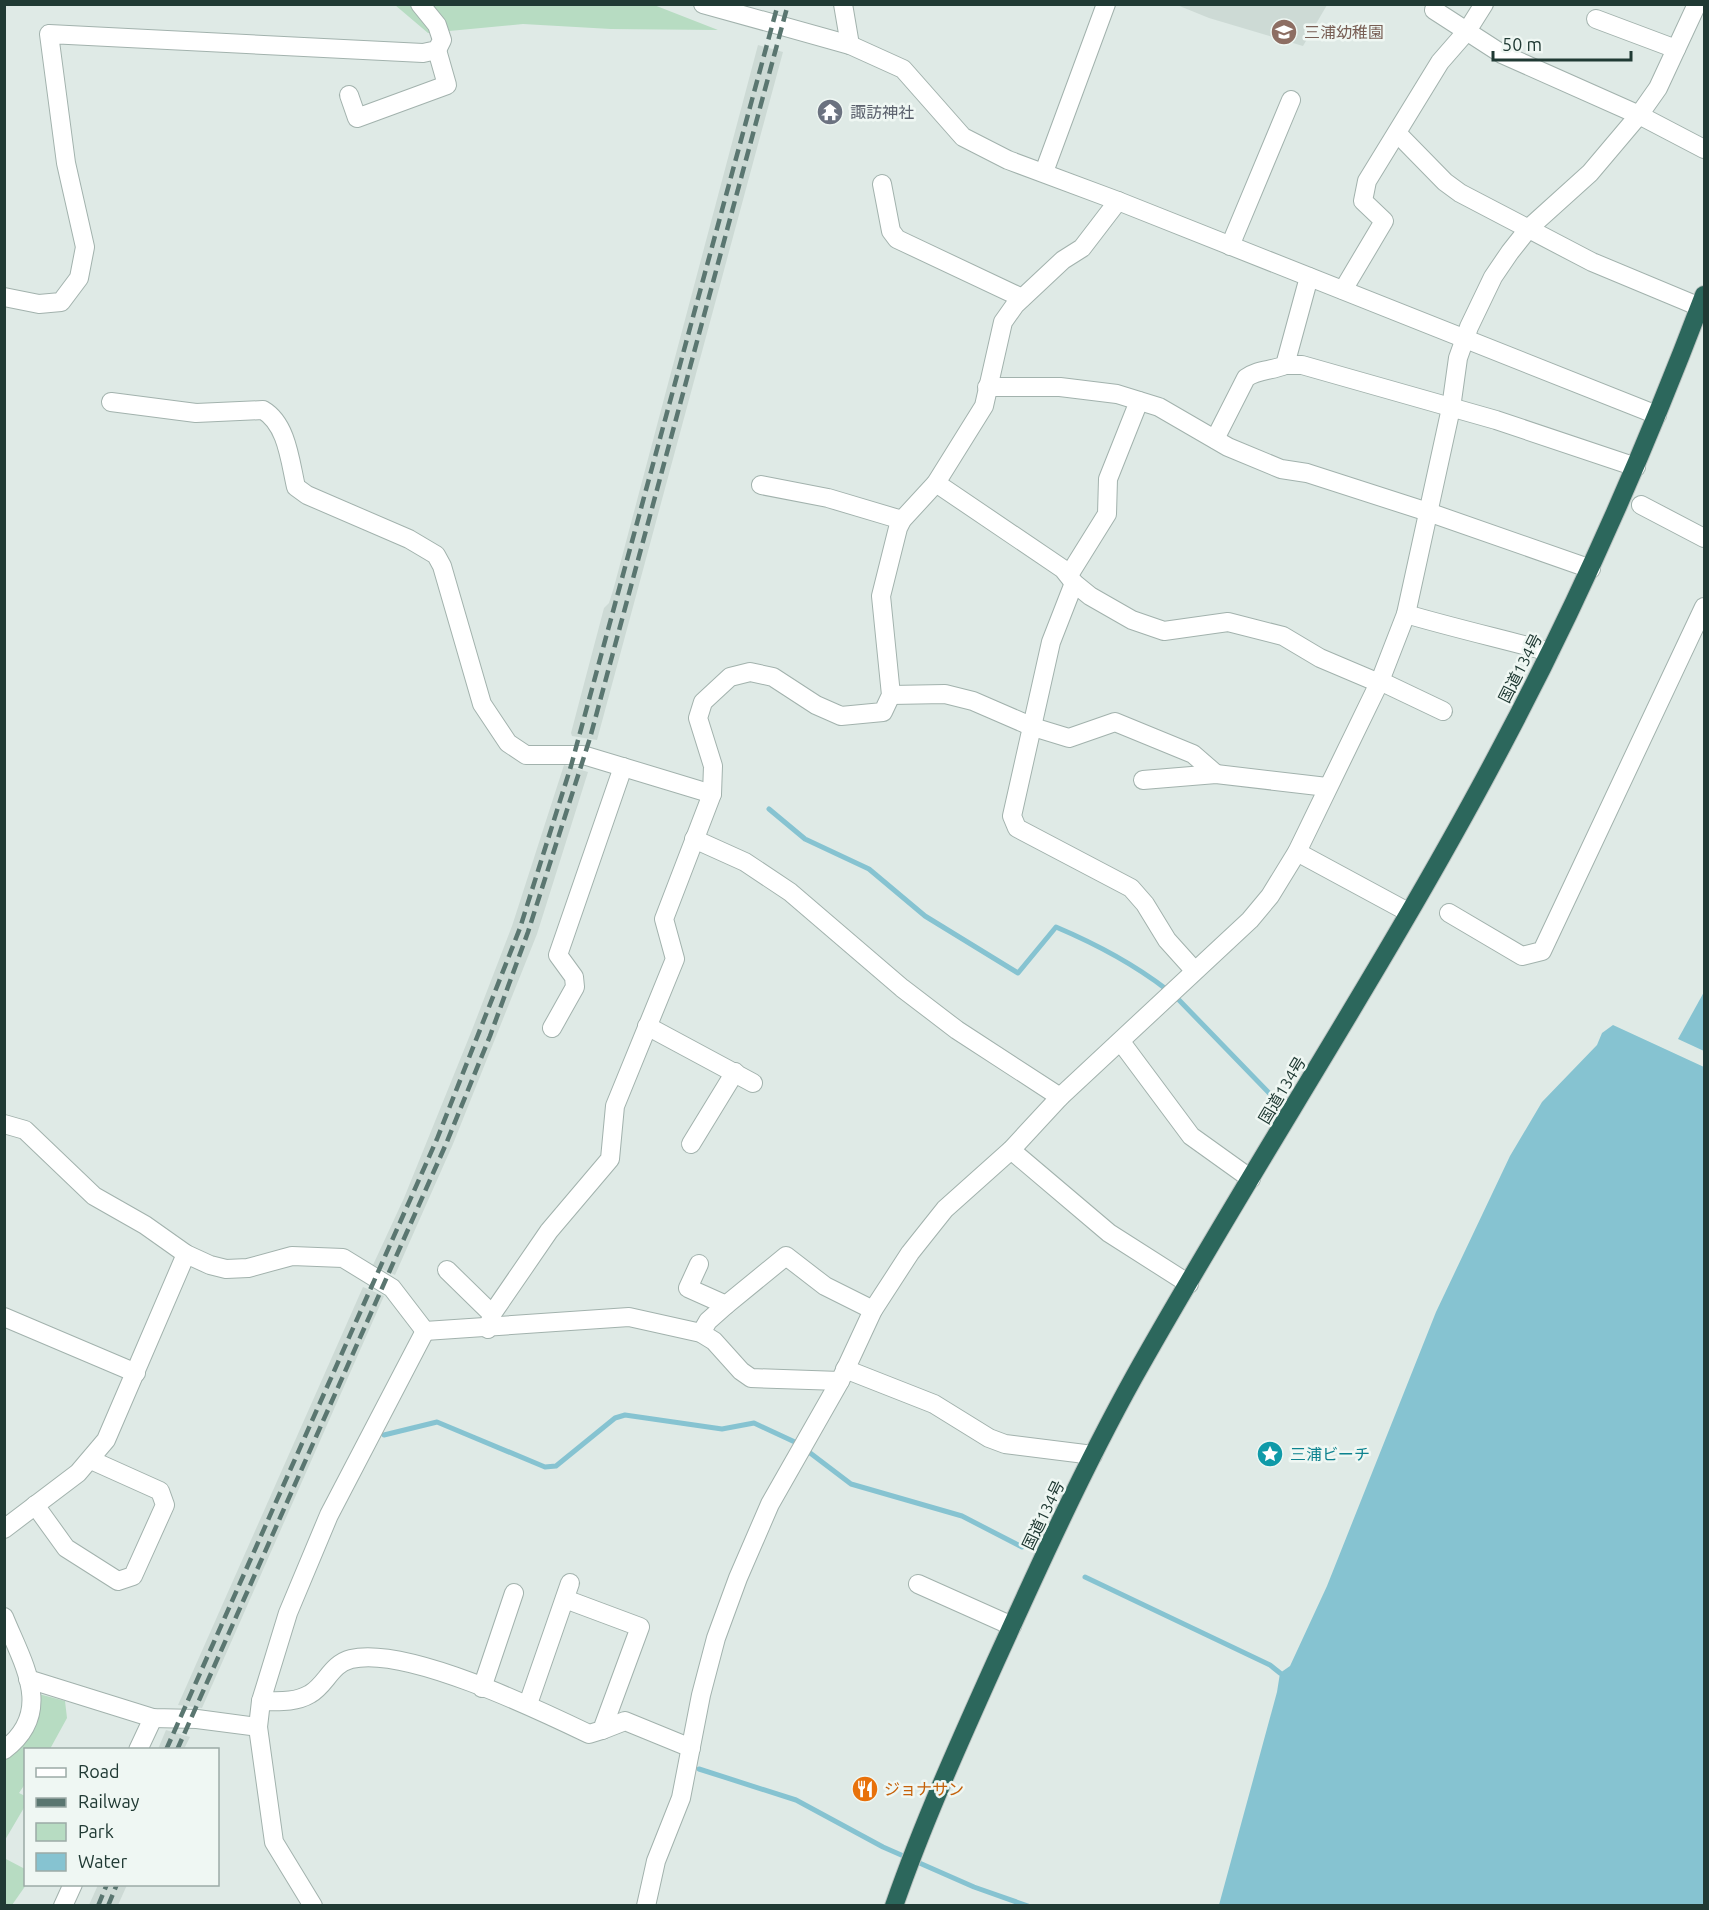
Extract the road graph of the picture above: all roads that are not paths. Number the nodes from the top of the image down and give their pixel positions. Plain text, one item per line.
1 (420, 4) edge
2 (703, 4) edge
3 (843, 4) edge
4 (1106, 4) edge
5 (1484, 4) edge
6 (1697, 4) edge
7 (1434, 9) dead end
8 (1596, 18) dead end
9 (1467, 31) junction
10 (849, 45) junction
11 (1676, 49) junction
12 (437, 50) junction
13 (349, 95) dead end
14 (1291, 100) dead end
15 (1639, 115) junction
16 (1397, 133) junction
17 (1704, 149) edge
18 (1044, 172) junction
19 (882, 184) dead end
20 (1118, 201) junction
21 (1529, 228) junction
22 (1230, 246) junction
23 (1310, 277) junction
24 (1343, 290) junction
25 (4, 297) edge
26 (1022, 298) junction
27 (1702, 301) edge
28 (1464, 338) junction
29 (1285, 365) junction
30 (987, 387) junction
31 (1139, 401) junction
32 (111, 402) dead end
33 (1451, 408) junction
34 (1656, 415) junction
35 (1215, 439) junction
36 (1636, 467) junction
37 (936, 483) junction
38 (761, 485) dead end
39 (1641, 505) dead end
40 (1428, 512) junction
41 (902, 520) junction
42 (1704, 538) edge
43 (1591, 569) junction
44 (1072, 579) junction
45 (1704, 607) edge
46 (1406, 614) junction
47 (1550, 652) junction
48 (1380, 682) junction
49 (891, 695) junction
50 (1443, 711) dead end
51 (1033, 728) junction
52 (623, 767) junction
53 (1216, 774) junction
54 (1143, 780) dead end
55 (1327, 787) junction
56 (712, 794) junction
57 (694, 840) junction
58 (1297, 852) junction
59 (1408, 912) junction
60 (1449, 913) dead end
61 (1194, 970) junction
62 (647, 1026) junction
63 (552, 1028) dead end
64 (1121, 1042) junction
65 (735, 1072) junction
66 (753, 1083) dead end
67 (1060, 1097) junction
68 (4, 1124) edge
69 (691, 1144) dead end
70 (1011, 1150) junction
71 (1251, 1179) junction
72 (186, 1254) junction
73 (699, 1264) dead end
74 (447, 1270) dead end
75 (1189, 1284) junction
76 (726, 1305) junction
77 (873, 1310) junction
78 (4, 1317) edge
79 (490, 1321) junction
80 (425, 1331) junction
81 (701, 1333) junction
82 (136, 1373) junction
83 (842, 1375) junction
84 (1094, 1455) junction
85 (91, 1460) junction
86 (35, 1505) junction
87 (4, 1529) edge
88 (918, 1584) dead end
89 (514, 1593) dead end
90 (4, 1617) edge
91 (1012, 1626) junction
92 (28, 1679) junction
93 (482, 1688) junction
94 (261, 1701) junction
95 (528, 1704) junction
96 (153, 1718) junction
97 (258, 1726) junction
98 (602, 1730) junction
99 (138, 1748) edge
100 (691, 1748) junction
101 (4, 1750) edge
102 (72, 1886) edge
103 (63, 1905) edge
104 (313, 1905) edge
105 (646, 1905) edge
106 (894, 1905) edge

1 - 12 street
2 - 10 street
3 - 10 street
4 - 18 street
5 - 9 street
6 - 11 street
7 - 9 street
8 - 11 street
9 - 15 street
9 - 16 street
10 - 18 street
11 - 15 street
12 - 13 street
12 - 25 street
14 - 22 street
15 - 17 street
15 - 21 street
16 - 21 street
16 - 24 street
18 - 20 street
19 - 26 street
20 - 22 street
20 - 26 street
21 - 27 street
21 - 28 street
22 - 23 street
23 - 24 street
23 - 29 street
24 - 28 street
26 - 30 street
27 - 34 highway, 国道134号
28 - 33 street
28 - 34 street
29 - 33 street
29 - 35 street
30 - 31 street
30 - 37 street
31 - 35 street
31 - 44 street
32 - 52 street
33 - 36 street
33 - 40 street
34 - 36 highway, 国道134号
35 - 40 street
36 - 43 highway, 国道134号
37 - 41 street
37 - 44 street
38 - 41 street
39 - 42 street
40 - 43 street
40 - 46 street
41 - 49 street
43 - 47 highway, 国道134号
44 - 48 street
44 - 51 street
45 - 60 street
46 - 47 street
46 - 48 street
47 - 59 highway, 国道134号
48 - 50 street
48 - 55 street
49 - 51 street
49 - 56 street
51 - 53 street
51 - 61 street
52 - 56 street
52 - 63 street
53 - 54 street
53 - 55 street
55 - 58 street
56 - 57 street
57 - 62 street
57 - 67 street
58 - 59 street
58 - 61 street
59 - 71 highway, 国道134号
61 - 64 street
62 - 65 street
62 - 79 street
64 - 67 street
64 - 71 street
65 - 66 street
65 - 69 street
67 - 70 street
68 - 72 street
70 - 75 street
70 - 77 street
71 - 75 highway, 国道134号
72 - 80 street
72 - 82 street
73 - 76 street
74 - 79 street
75 - 84 highway, 国道134号
76 - 77 street
76 - 81 street
77 - 83 street
78 - 82 street
79 - 80 street
79 - 81 street
80 - 94 street
81 - 83 street
82 - 85 street
83 - 84 street
83 - 100 street
84 - 91 highway, 国道134号
85 - 86 street
85 - 86 street
86 - 87 street
88 - 91 street
89 - 93 street
90 - 92 street
91 - 106 highway, 国道134号
92 - 96 street
92 - 101 street
93 - 94 street
93 - 95 street
94 - 97 street
95 - 98 street
95 - 98 street
96 - 97 street
96 - 99 street
97 - 104 street
98 - 100 street
100 - 105 street
102 - 103 street

